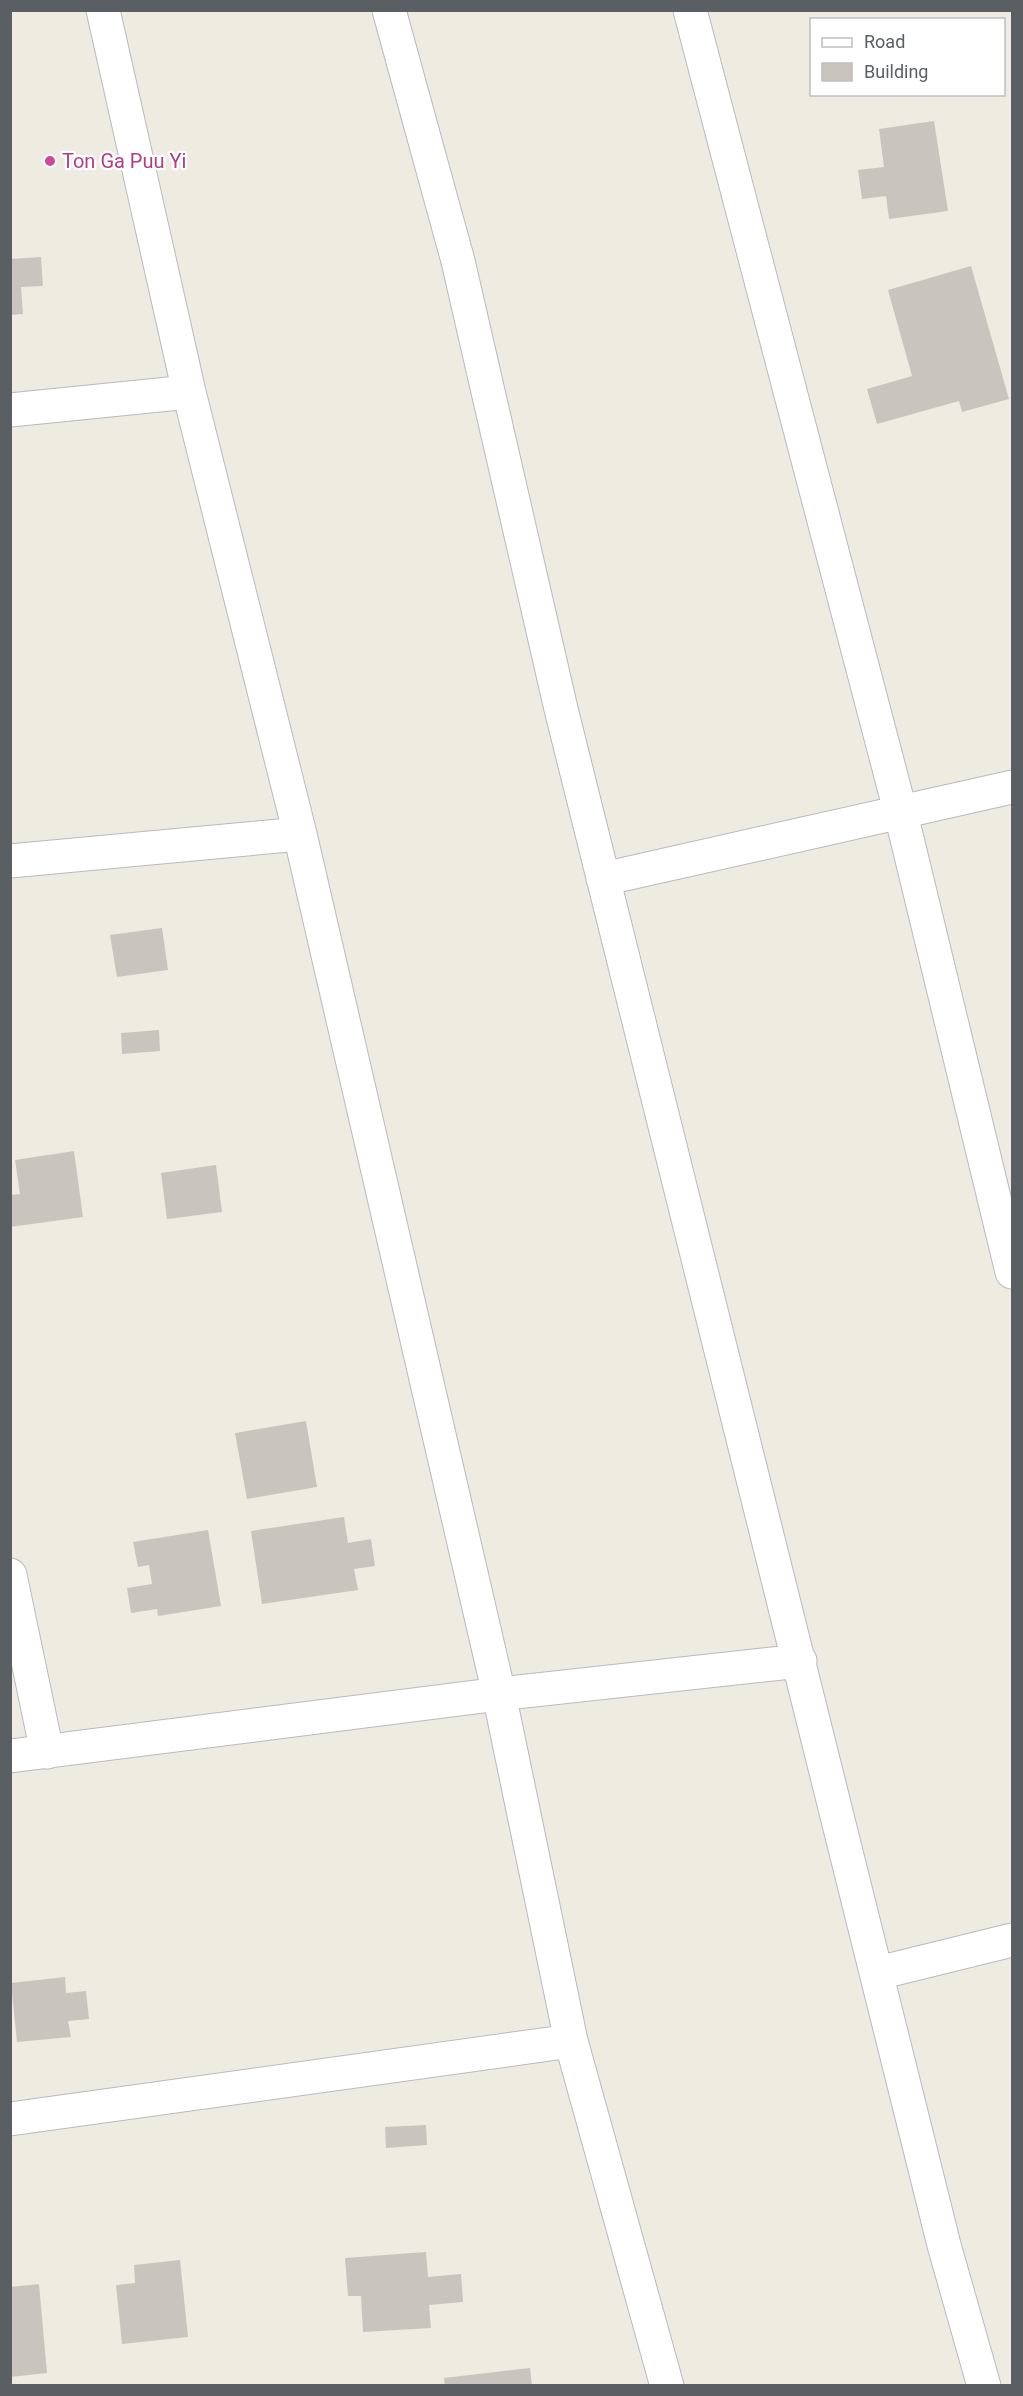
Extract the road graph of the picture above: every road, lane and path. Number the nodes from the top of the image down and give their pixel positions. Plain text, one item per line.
1 (102, 10) edge
2 (389, 10) edge
3 (690, 10) edge
4 (189, 392) junction
5 (10, 410) edge
6 (1012, 787) edge
7 (901, 814) junction
8 (300, 834) junction
9 (10, 861) edge
10 (603, 879) junction
11 (1012, 1272) edge
12 (10, 1575) edge
13 (800, 1661) junction
14 (499, 1694) junction
15 (47, 1752) junction
16 (10, 1756) edge
17 (1012, 1940) edge
18 (878, 1973) junction
19 (571, 2041) junction
20 (10, 2119) edge
21 (667, 2385) edge
22 (984, 2385) edge

1 - 4 street
2 - 10 street
3 - 7 street
4 - 5 street
4 - 8 street
6 - 7 street
7 - 10 street
7 - 11 street
8 - 9 street
8 - 14 street
10 - 13 street
12 - 15 street
13 - 14 street
13 - 18 street
14 - 15 street
14 - 19 street
15 - 16 street
17 - 18 street
18 - 22 street
19 - 20 street
19 - 21 street

